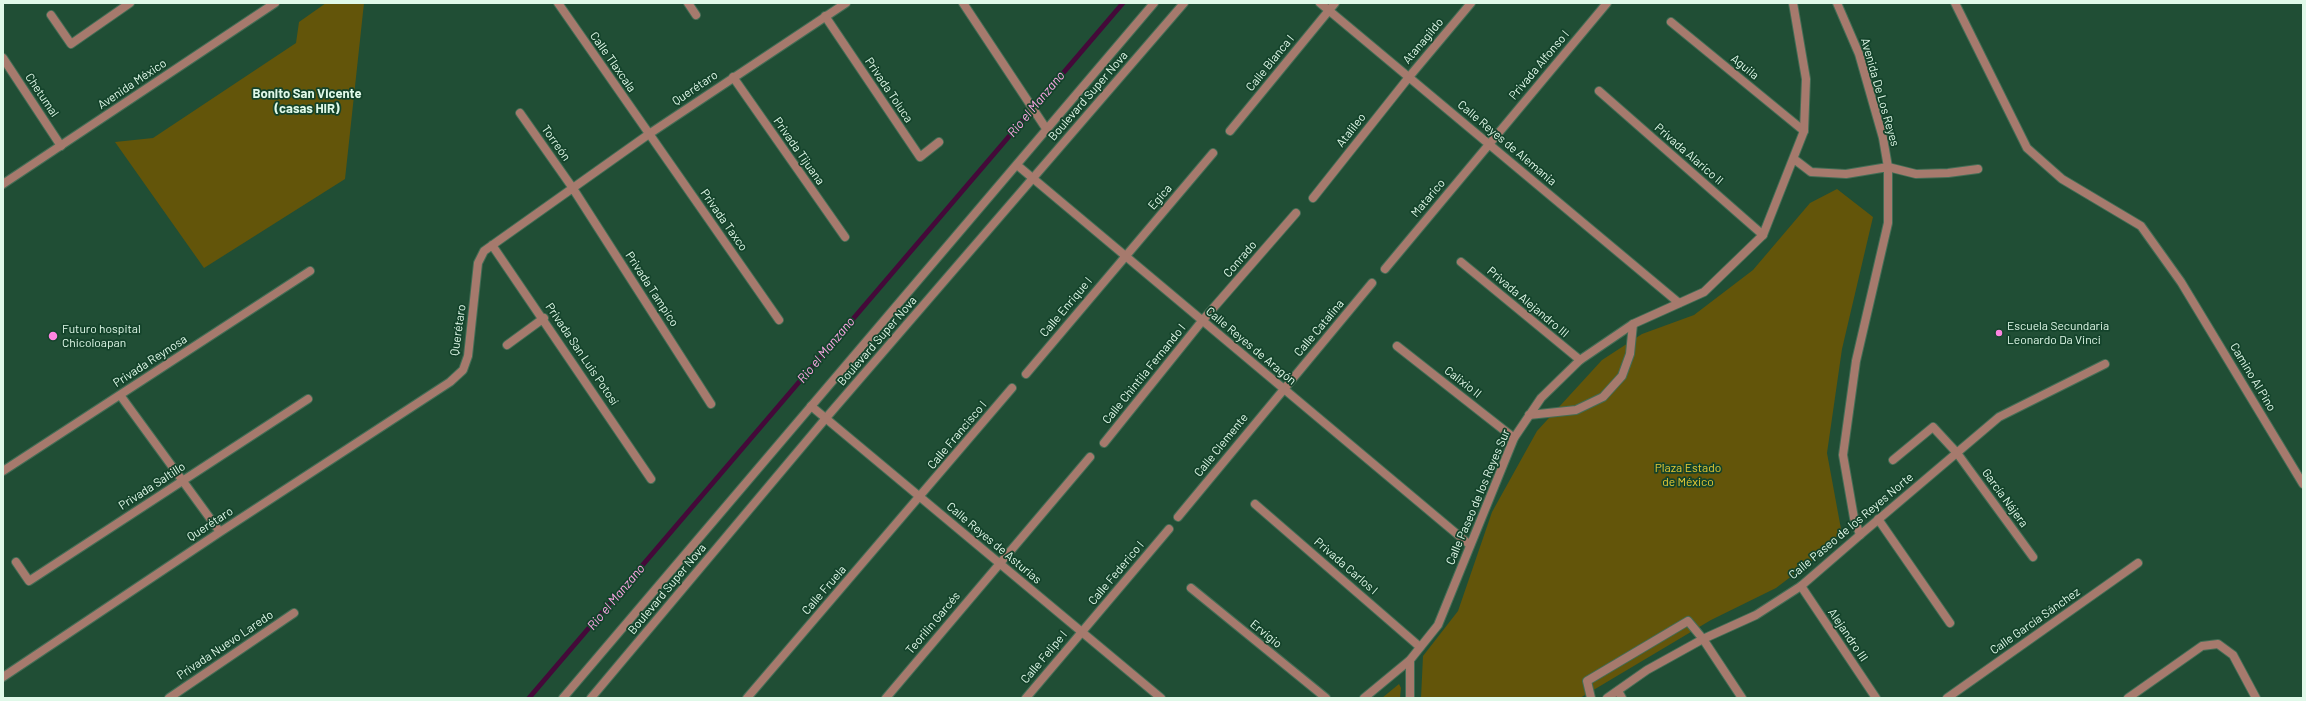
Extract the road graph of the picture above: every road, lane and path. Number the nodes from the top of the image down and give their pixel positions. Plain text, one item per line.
1 (130, 3) edge
2 (275, 3) edge
3 (558, 3) edge
4 (688, 3) edge
5 (846, 3) edge
6 (963, 3) edge
7 (1154, 3) edge
8 (1184, 3) edge
9 (1320, 3) edge
10 (1335, 3) edge
11 (1471, 3) edge
12 (1607, 3) edge
13 (1793, 3) edge
14 (1836, 3) edge
15 (1954, 3) edge
16 (263, 6) edge
17 (1329, 10) junction
18 (51, 15) dead end
19 (696, 15) dead end
20 (825, 16) junction
21 (1671, 22) dead end
22 (3, 58) edge
23 (733, 77) junction
24 (1409, 77) junction
25 (1599, 90) dead end
26 (520, 113) dead end
27 (1047, 130) junction
28 (1230, 131) dead end
29 (1804, 131) junction
30 (649, 134) junction
31 (939, 142) dead end
32 (1489, 143) junction
33 (61, 146) junction
34 (1214, 153) dead end
35 (1794, 159) junction
36 (1017, 165) junction
37 (1888, 168) junction
38 (1978, 169) dead end
39 (1033, 178) junction
40 (3, 184) edge
41 (572, 187) junction
42 (1313, 198) dead end
43 (1296, 213) dead end
44 (1763, 235) junction
45 (845, 238) dead end
46 (492, 244) junction
47 (1125, 256) junction
48 (1461, 262) dead end
49 (1385, 269) dead end
50 (310, 272) dead end
51 (1372, 283) dead end
52 (1679, 303) junction
53 (544, 318) junction
54 (779, 320) dead end
55 (1202, 321) junction
56 (1633, 324) junction
57 (507, 345) dead end
58 (1397, 346) dead end
59 (1580, 360) junction
60 (2105, 364) dead end
61 (1026, 374) dead end
62 (1012, 388) dead end
63 (1283, 388) junction
64 (120, 395) junction
65 (308, 399) dead end
66 (711, 404) dead end
67 (811, 406) junction
68 (1529, 416) junction
69 (826, 418) junction
70 (1514, 438) junction
71 (1104, 443) dead end
72 (1957, 452) junction
73 (1090, 457) dead end
74 (1893, 460) dead end
75 (3, 471) edge
76 (651, 479) dead end
77 (182, 481) junction
78 (2303, 484) edge
79 (920, 497) junction
80 (1255, 504) dead end
81 (1178, 516) dead end
82 (1878, 519) junction
83 (1169, 529) dead end
84 (220, 532) junction
85 (1860, 535) junction
86 (1470, 545) junction
87 (2033, 557) dead end
88 (16, 562) dead end
89 (999, 563) junction
90 (2138, 563) dead end
91 (1801, 586) junction
92 (1191, 588) dead end
93 (294, 613) dead end
94 (1950, 623) dead end
95 (1081, 632) junction
96 (1703, 639) junction
97 (1420, 647) junction
98 (1410, 660) junction
99 (3, 677) edge
100 (1620, 694) edge
101 (169, 698) edge
102 (563, 698) edge
103 (591, 698) edge
104 (747, 698) edge
105 (886, 698) edge
106 (1026, 698) edge
107 (1161, 698) edge
108 (1326, 698) edge
109 (1364, 698) edge
110 (1410, 698) edge
111 (1591, 698) edge
112 (1607, 698) edge
113 (1742, 698) edge
114 (1876, 698) edge
115 (1947, 698) edge
116 (2128, 698) edge
117 (2256, 698) edge

1 - 18 street
2 - 16 street, Avenida México
3 - 30 street, Calle Tlaxcala
4 - 19 street
5 - 20 street, Querétaro
6 - 27 street
7 - 27 street, Boulevard Super Nova
8 - 39 street, Boulevard Super Nova
9 - 17 street, Calle Reyes de Alemania
10 - 17 street, Calle Blanca I
11 - 24 street, Atanagildo
12 - 32 street, Privada Alfonso I
13 - 29 street, Calle Paseo de los Reyes Sur
14 - 37 street, Avenida De Los Reyes
15 - 78 street, Camino Al Pino
16 - 33 street, Avenida México
17 - 24 street, Calle Reyes de Alemania
17 - 28 street, Calle Blanca I
20 - 23 street, Querétaro
20 - 31 street, Privada Toluca
21 - 29 street, Aguila
22 - 33 street, Chetumal
23 - 30 street, Querétaro
23 - 45 street, Privada Tijuana
24 - 32 street, Calle Reyes de Alemania
24 - 42 street, Atalileo
25 - 44 street, Privada Alarico II
26 - 41 street, Torreón
27 - 36 street, Boulevard Super Nova
29 - 35 street, Calle Paseo de los Reyes Sur
30 - 41 street, Querétaro
30 - 54 street, Privada Taxco
32 - 49 street, Matarico
32 - 52 street, Calle Reyes de Alemania
33 - 40 street, Avenida México
34 - 47 street, Egica
35 - 37 street
35 - 44 street, Calle Paseo de los Reyes Sur
36 - 39 street, Calle Reyes de Aragón
36 - 67 street, Boulevard Super Nova
37 - 38 street
37 - 85 street, Avenida De Los Reyes
39 - 47 street, Calle Reyes de Aragón
39 - 69 street, Boulevard Super Nova
41 - 46 street, Querétaro
41 - 66 street, Privada Tampico
43 - 55 street, Conrado
44 - 52 street, Calle Paseo de los Reyes Sur
46 - 53 street, Privada San Luis Potosí
46 - 84 street, Querétaro
47 - 55 street, Calle Reyes de Aragón
47 - 61 street, Calle Enrique I
48 - 59 street, Privada Alejandro III
50 - 64 street, Privada Reynosa
51 - 63 street, Calle Catalina
52 - 56 street, Calle Paseo de los Reyes Sur
53 - 57 street
53 - 76 street, Privada San Luis Potosí
55 - 63 street, Calle Reyes de Aragón
55 - 71 street, Calle Chintila Fernando I
56 - 59 street, Calle Paseo de los Reyes Sur
56 - 68 street
58 - 70 street, Calixio II
59 - 68 street, Calle Paseo de los Reyes Sur
60 - 72 street, Calle Paseo de los Reyes Norte
62 - 79 street, Calle Francisco I
63 - 81 street, Calle Clemente
63 - 86 street, Calle Reyes de Aragón
64 - 75 street, Privada Reynosa
64 - 77 street
65 - 77 street, Privada Saltillo
67 - 69 street, Calle Reyes de Asturias
67 - 102 street, Boulevard Super Nova
68 - 70 street, Calle Paseo de los Reyes Sur
69 - 79 street, Calle Reyes de Asturias
69 - 103 street, Boulevard Super Nova
70 - 86 street, Calle Paseo de los Reyes Sur
72 - 74 street, García Nájera
72 - 82 street, Calle Paseo de los Reyes Norte
72 - 87 street, García Nájera
73 - 89 street
77 - 84 street
77 - 88 street, Privada Saltillo
79 - 89 street, Calle Reyes de Asturias
79 - 104 street, Calle Fruela
80 - 97 street, Privada Carlos I
82 - 85 street, Calle Paseo de los Reyes Norte
82 - 94 street
83 - 95 street, Calle Federico I
84 - 99 street, Querétaro
85 - 91 street, Calle Paseo de los Reyes Norte
86 - 97 street, Calle Paseo de los Reyes Sur
89 - 95 street, Calle Reyes de Asturias
89 - 105 street, Teorilin Garcés
90 - 115 street, Calle García Sánchez
91 - 96 street, Calle Paseo de los Reyes Norte
91 - 114 street, Alejandro III
92 - 108 street, Ervigio
93 - 101 street, Privada Nuevo Laredo
95 - 106 street, Calle Felipe I
95 - 107 street, Calle Reyes de Asturias
96 - 100 street, Calle Paseo de los Reyes Norte
96 - 111 street
96 - 113 street
97 - 98 street, Calle Paseo de los Reyes Sur
98 - 109 street, Calle Paseo de los Reyes Sur
98 - 110 street
100 - 112 street, Calle Paseo de los Reyes Norte
116 - 117 street

